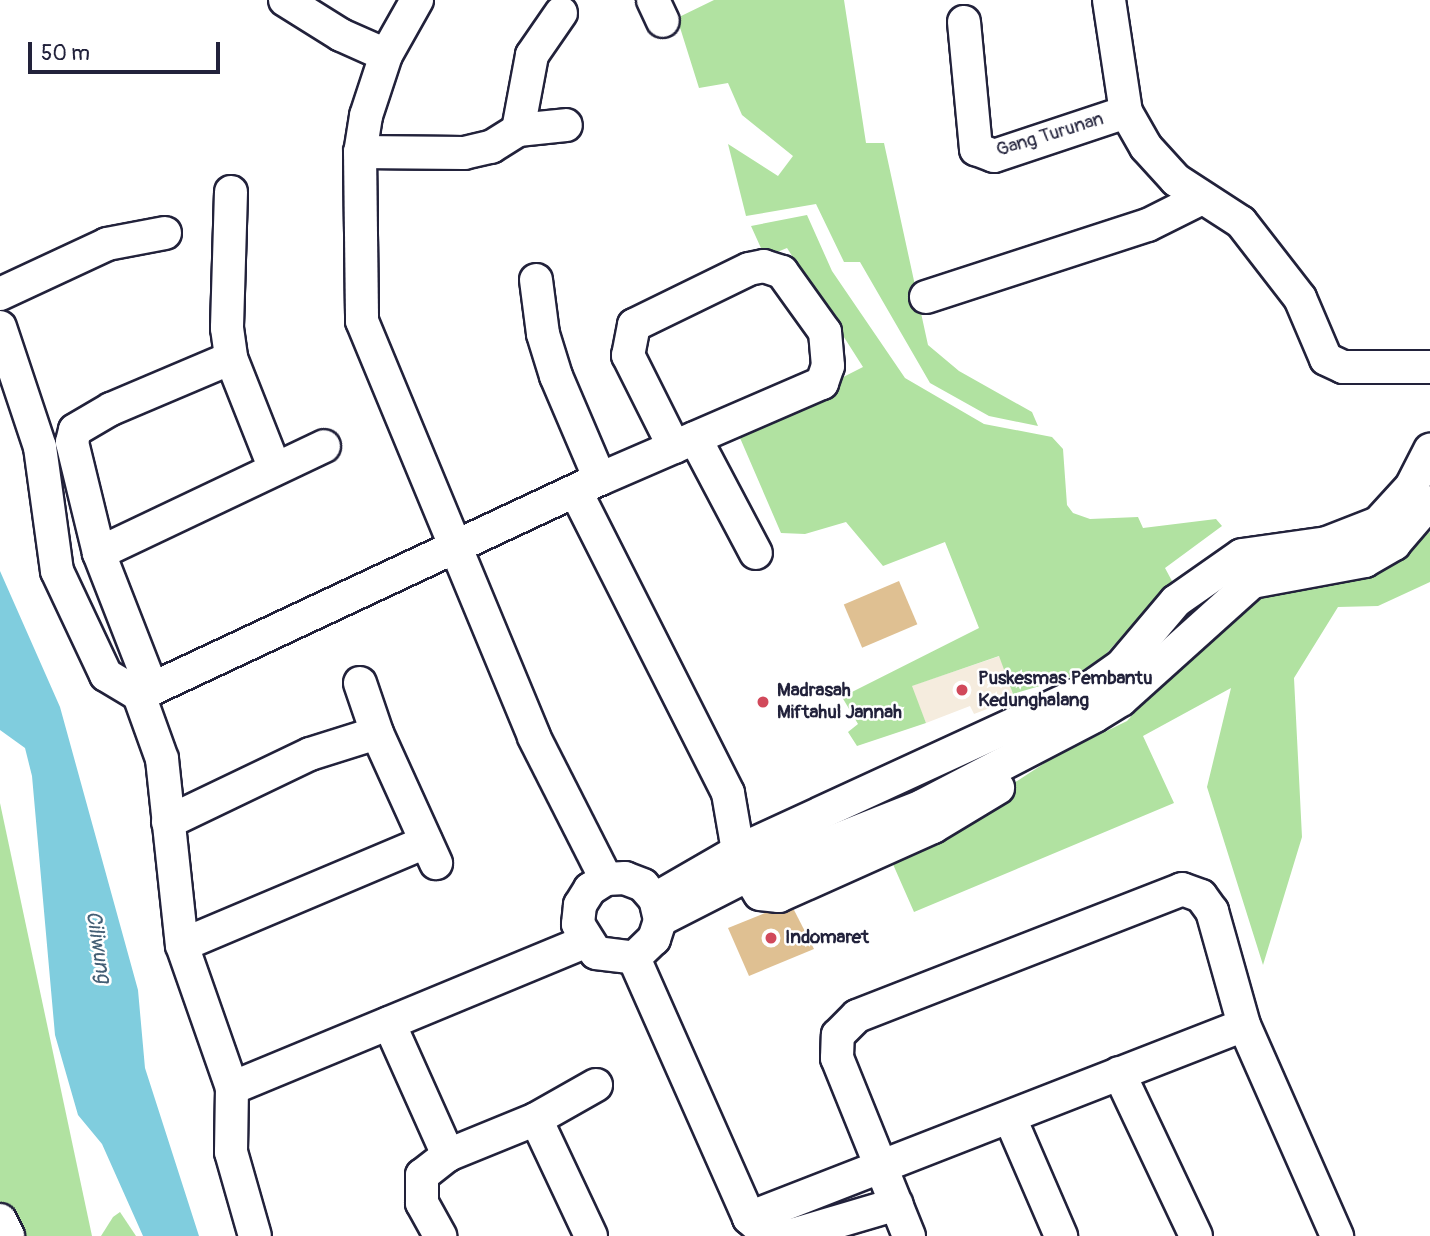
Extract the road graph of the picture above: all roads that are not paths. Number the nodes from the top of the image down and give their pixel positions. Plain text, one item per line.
1 (285, 0) edge
2 (417, 0) edge
3 (1109, 0) edge
4 (561, 13) dead end
5 (964, 22) dead end
6 (386, 55) junction
7 (1126, 112) junction
8 (566, 125) dead end
9 (518, 130) junction
10 (360, 152) junction
11 (230, 192) dead end
12 (1202, 198) junction
13 (165, 233) dead end
14 (536, 280) dead end
15 (0, 294) edge
16 (926, 297) dead end
17 (0, 327) edge
18 (231, 358) junction
19 (1430, 367) edge
20 (685, 442) junction
21 (324, 446) dead end
22 (1430, 450) edge
23 (275, 469) junction
24 (588, 486) junction
25 (1424, 493) edge
26 (456, 548) junction
27 (99, 552) junction
28 (756, 552) dead end
29 (360, 683) dead end
30 (145, 692) junction
31 (377, 733) junction
32 (168, 822) junction
33 (743, 863) junction
34 (606, 879) junction
35 (658, 909) junction
36 (585, 942) junction
37 (182, 945) junction
38 (634, 958) junction
39 (389, 1023) junction
40 (1244, 1025) junction
41 (1119, 1073) junction
42 (596, 1085) dead end
43 (232, 1088) junction
44 (1010, 1118) junction
45 (536, 1119) junction
46 (448, 1155) junction
47 (884, 1167) junction
48 (897, 1204) junction
49 (749, 1218) junction
50 (0, 1220) edge
51 (8, 1236) edge
52 (255, 1236) edge
53 (440, 1236) edge
54 (592, 1236) edge
55 (909, 1236) edge
56 (1061, 1236) edge
57 (1196, 1236) edge
58 (1337, 1236) edge

1 - 6 street
2 - 6 street
3 - 7 street
4 - 9 street
5 - 7 street, Gang Turunan
6 - 10 street
7 - 12 street
8 - 9 street
9 - 10 street
10 - 26 street
11 - 18 street
12 - 16 street
12 - 19 street
13 - 15 street
14 - 24 street
17 - 30 street
18 - 23 street
18 - 27 street
20 - 20 street
20 - 24 street
20 - 28 street
21 - 23 street
22 - 25 street
23 - 27 street
24 - 26 street
24 - 33 street
25 - 33 street
25 - 33 street
26 - 30 street
26 - 34 street
27 - 30 street
29 - 31 street
30 - 32 street
31 - 32 street
31 - 37 street
32 - 37 street
33 - 35 street
34 - 35 street
34 - 36 street
35 - 38 street
36 - 38 street
36 - 39 street
37 - 43 street
38 - 49 street
39 - 43 street
39 - 46 street
40 - 41 street
40 - 47 street
40 - 58 street
41 - 44 street
41 - 57 street
42 - 45 street
43 - 52 street
44 - 47 street
44 - 56 street
45 - 46 street
45 - 54 street
46 - 53 street
47 - 48 street
47 - 49 street
48 - 49 street
48 - 55 street
50 - 51 street

